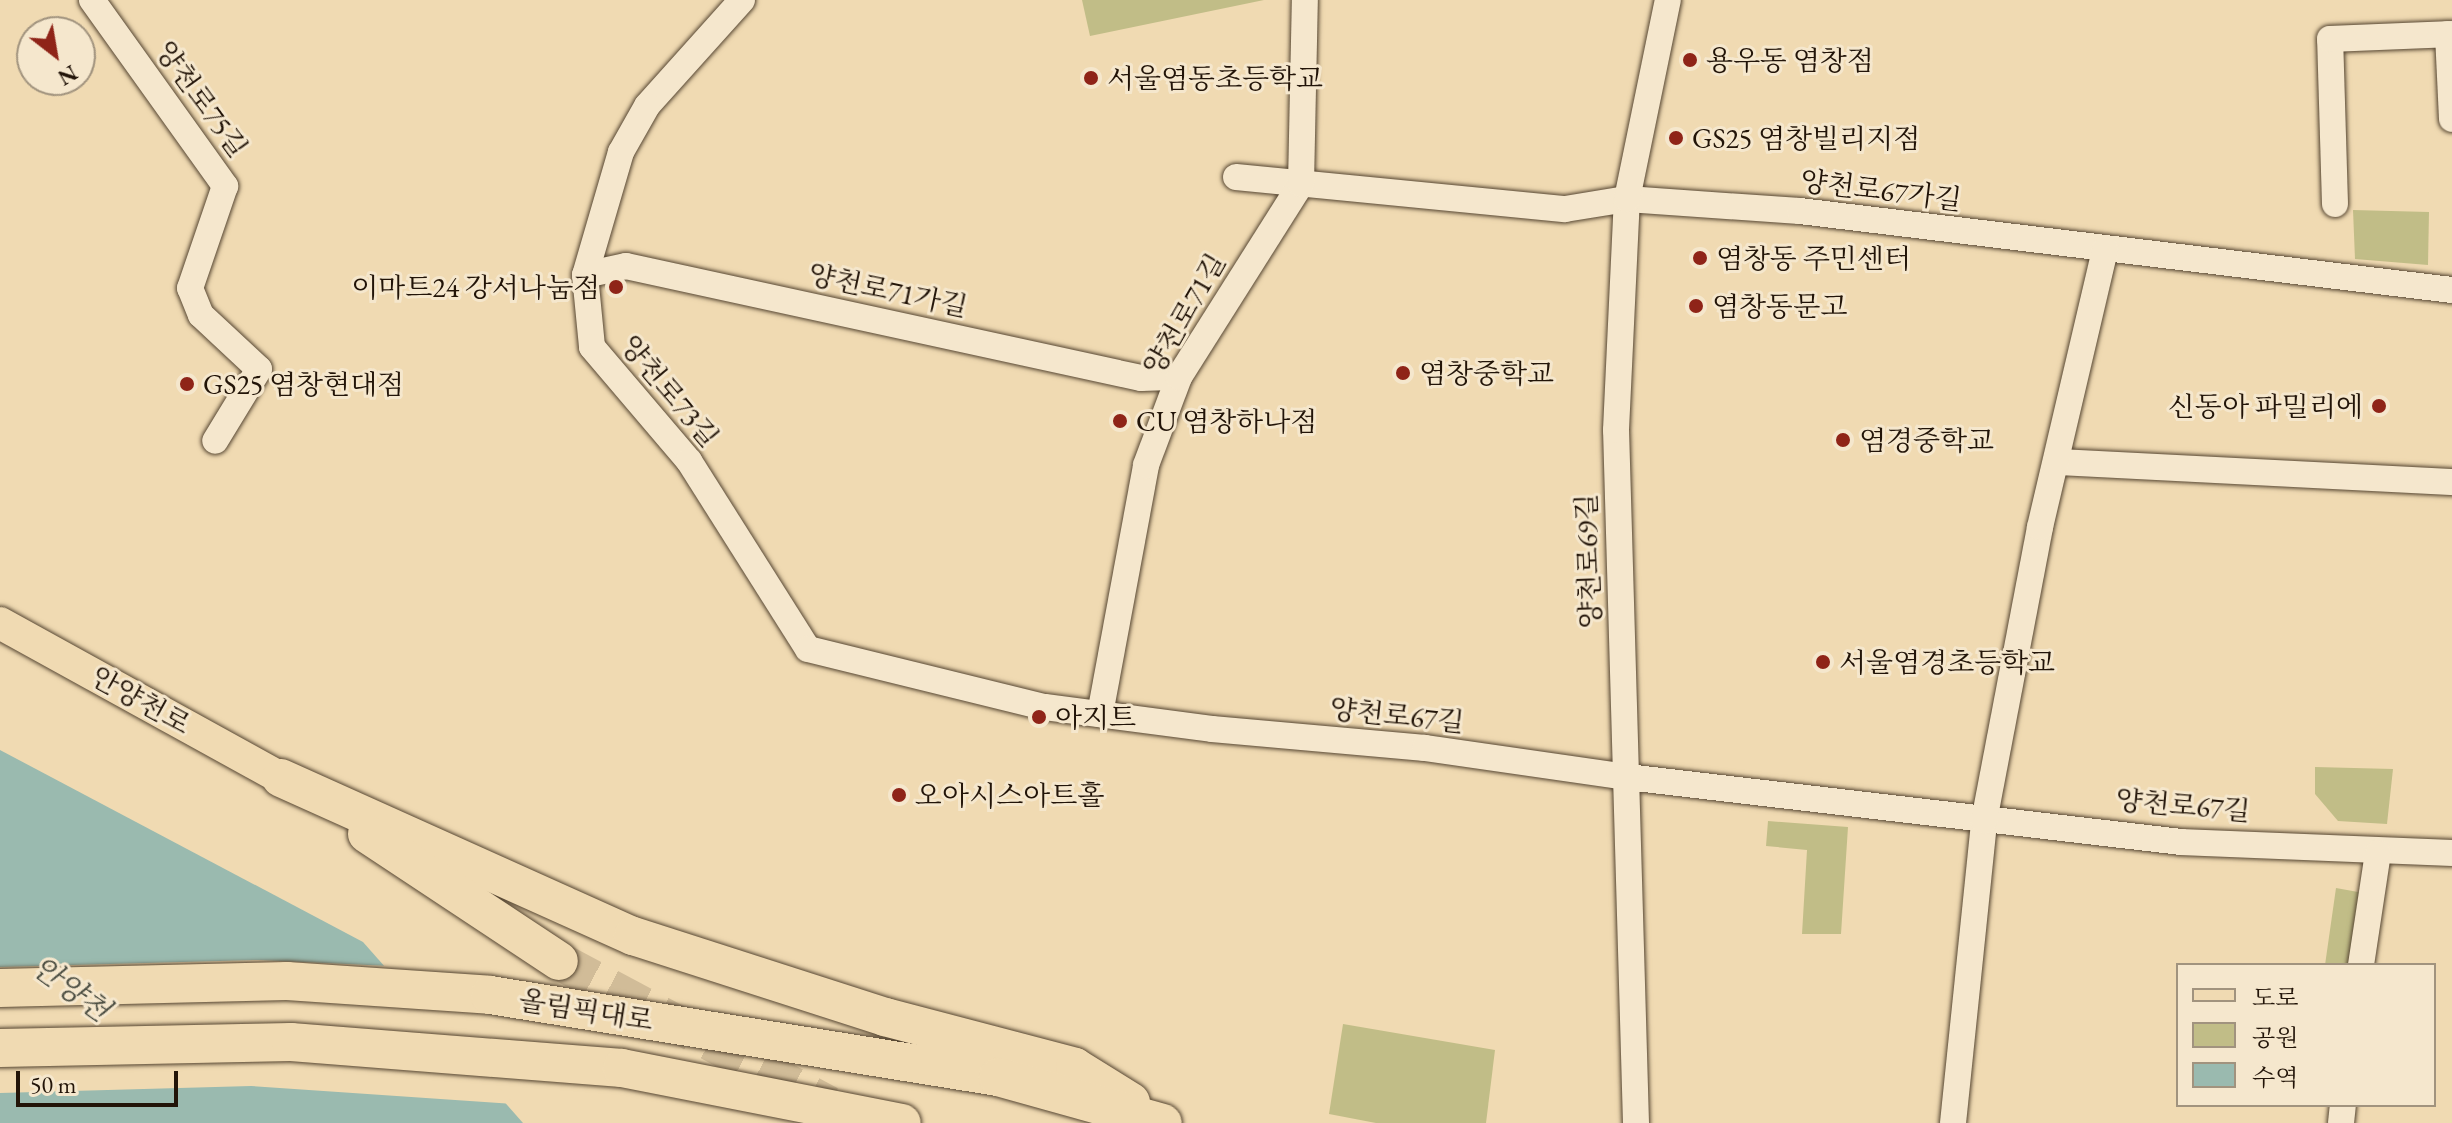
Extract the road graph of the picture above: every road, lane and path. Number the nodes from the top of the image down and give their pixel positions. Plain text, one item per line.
1 (92, 0) edge
2 (742, 0) edge
3 (1305, 0) edge
4 (1668, 0) edge
5 (2450, 34) edge
6 (2452, 119) edge
7 (1236, 177) dead end
8 (1301, 184) junction
9 (1627, 199) junction
10 (2335, 204) dead end
11 (2105, 250) junction
12 (585, 275) junction
13 (2452, 290) edge
14 (1179, 377) junction
15 (215, 441) dead end
16 (2057, 462) junction
17 (2452, 482) edge
18 (0, 623) edge
19 (808, 649) joint
20 (1100, 714) junction
21 (1627, 777) junction
22 (281, 778) junction
23 (1984, 821) junction
24 (2378, 853) junction
25 (2452, 853) edge
26 (559, 961) tunnel mouth
27 (2361, 963) edge
28 (0, 988) edge
29 (0, 1048) edge
30 (902, 1123) edge
31 (1163, 1123) edge
32 (1636, 1123) edge
33 (1953, 1123) edge

1 - 15 street, 양천로75길
2 - 12 street, 양천로73길
3 - 8 street
4 - 9 street, 양천로69길
5 - 6 street
5 - 10 street
7 - 8 street, 양천로67가길
8 - 9 street, 양천로67가길
8 - 14 street, 양천로71길
9 - 11 street, 양천로67가길
9 - 21 street, 양천로69길
11 - 13 street, 양천로67가길
11 - 16 street
12 - 14 street, 양천로71가길
12 - 19 street, 양천로73길
14 - 20 street, 양천로71길
16 - 17 street
16 - 23 street
18 - 22 main road, 안양천로
19 - 20 street, 양천로67길
20 - 21 street, 양천로67길
21 - 23 street, 양천로67길
21 - 32 street, 양천로69길
22 - 26 highway
22 - 31 highway
23 - 24 street, 양천로67길
23 - 33 street
24 - 25 street, 양천로67길
24 - 27 street
28 - 31 highway, 올림픽대로
29 - 30 highway, 올림픽대로

